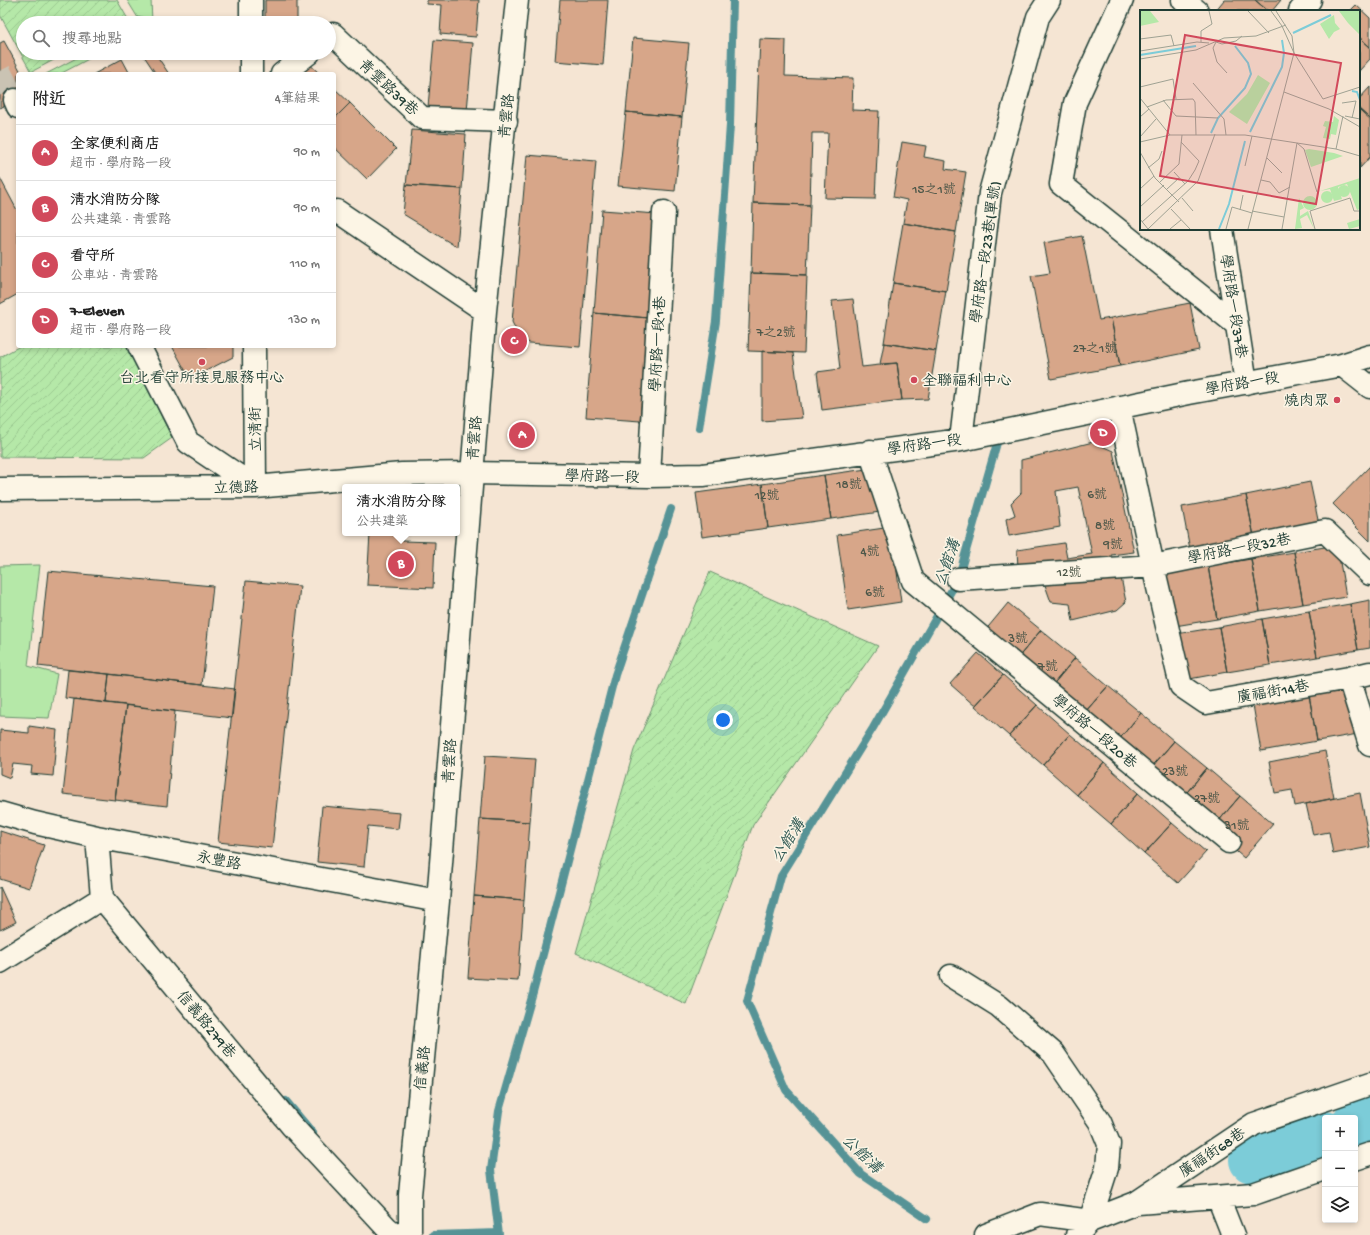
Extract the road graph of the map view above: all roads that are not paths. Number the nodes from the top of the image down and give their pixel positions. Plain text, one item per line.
1 (251, 0) edge
2 (517, 0) edge
3 (1049, 0) edge
4 (1122, 0) edge
5 (1183, 0) edge
6 (1212, 0) edge
7 (1310, 0) edge
8 (1196, 10) edge
9 (1205, 10) edge
10 (1301, 10) edge
11 (251, 16) edge
12 (336, 37) edge
13 (251, 60) edge
14 (300, 60) edge
15 (251, 72) edge
16 (285, 72) edge
17 (506, 121) junction
18 (337, 211) dead end
19 (664, 212) dead end
20 (1222, 230) edge
21 (485, 311) junction
22 (1237, 325) junction
23 (140, 348) edge
24 (254, 348) edge
25 (1370, 356) edge
26 (1342, 365) junction
27 (1246, 383) junction
28 (1370, 387) edge
29 (1119, 407) junction
30 (961, 440) junction
31 (870, 451) junction
32 (471, 473) junction
33 (649, 476) junction
34 (255, 488) junction
35 (0, 489) edge
36 (1153, 566) junction
37 (1370, 574) edge
38 (958, 579) dead end
39 (1370, 673) edge
40 (1348, 678) junction
41 (1370, 744) edge
42 (0, 813) edge
43 (97, 837) junction
44 (1230, 842) dead end
45 (102, 898) junction
46 (438, 901) junction
47 (0, 962) edge
48 (951, 976) dead end
49 (1370, 1084) edge
50 (1370, 1154) edge
51 (1358, 1158) edge
52 (1322, 1170) edge
53 (1218, 1197) junction
54 (1136, 1203) junction
55 (1083, 1228) edge
56 (396, 1235) edge
57 (410, 1235) edge
58 (986, 1235) edge
59 (1233, 1235) edge

1 - 11 street
2 - 17 street, 青雲路
3 - 30 street, 學府路一段23巷(單號)
4 - 22 street
5 - 8 street
6 - 9 street
7 - 10 street
12 - 17 street, 青雲路39巷
13 - 15 street
14 - 16 street
17 - 21 street, 青雲路
18 - 21 street
19 - 33 street, 學府路一段1巷
20 - 22 street, 學府路一段37巷
21 - 32 street, 青雲路
22 - 27 street, 學府路一段37巷
23 - 34 street
24 - 34 street, 立清街
25 - 26 street, 學府路一段
26 - 27 street, 學府路一段
26 - 28 street
27 - 29 street, 學府路一段
29 - 30 street, 學府路一段
29 - 36 street
30 - 31 street, 學府路一段
31 - 33 street, 學府路一段
31 - 44 street, 學府路一段20巷
32 - 33 street, 學府路一段
32 - 34 street, 立德路
32 - 46 street, 青雲路
34 - 35 street, 立德路
36 - 37 street, 學府路一段32巷
36 - 38 street, 學府路一段32巷
36 - 40 street, 廣福街14巷
39 - 40 street, 廣福街14巷
40 - 41 street
42 - 43 street, 永豐路
43 - 45 street
43 - 46 street, 永豐路
45 - 47 street
45 - 56 street, 信義路279巷
46 - 57 street, 信義路
48 - 55 street
49 - 54 street, 廣福街68巷
50 - 51 street
52 - 53 street, 廣福街68巷
53 - 54 street, 廣福街68巷
53 - 59 street
54 - 55 street
55 - 58 street

